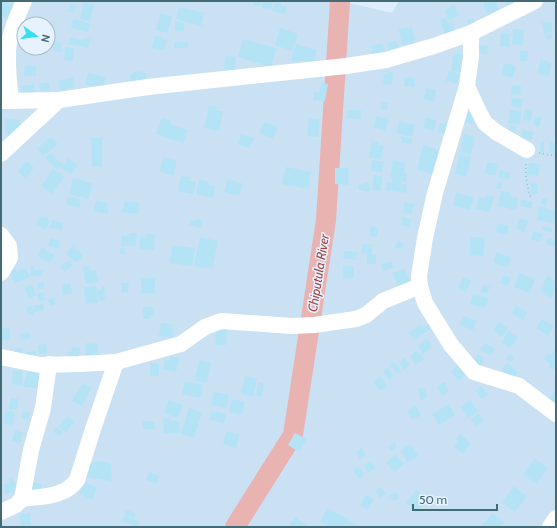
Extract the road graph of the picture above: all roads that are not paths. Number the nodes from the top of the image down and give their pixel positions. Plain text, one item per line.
1 (24, 1) edge
2 (535, 1) edge
3 (472, 33) junction
4 (467, 86) junction
5 (59, 100) junction
6 (6, 101) edge
7 (527, 150) road end
8 (1, 154) edge
9 (1, 235) edge
10 (1, 273) edge
11 (420, 286) junction
12 (1, 357) edge
13 (116, 362) junction
14 (49, 364) junction
15 (556, 414) edge
16 (22, 499) junction
17 (1, 512) edge
18 (556, 518) edge
19 (550, 527) edge

1 - 6 street
2 - 3 street
3 - 4 street
3 - 5 street
4 - 7 street
4 - 11 street
5 - 6 street
5 - 8 street
9 - 10 street
11 - 13 street
11 - 15 street
12 - 14 street
13 - 14 street
13 - 16 street
14 - 16 street
16 - 17 street
18 - 19 street

